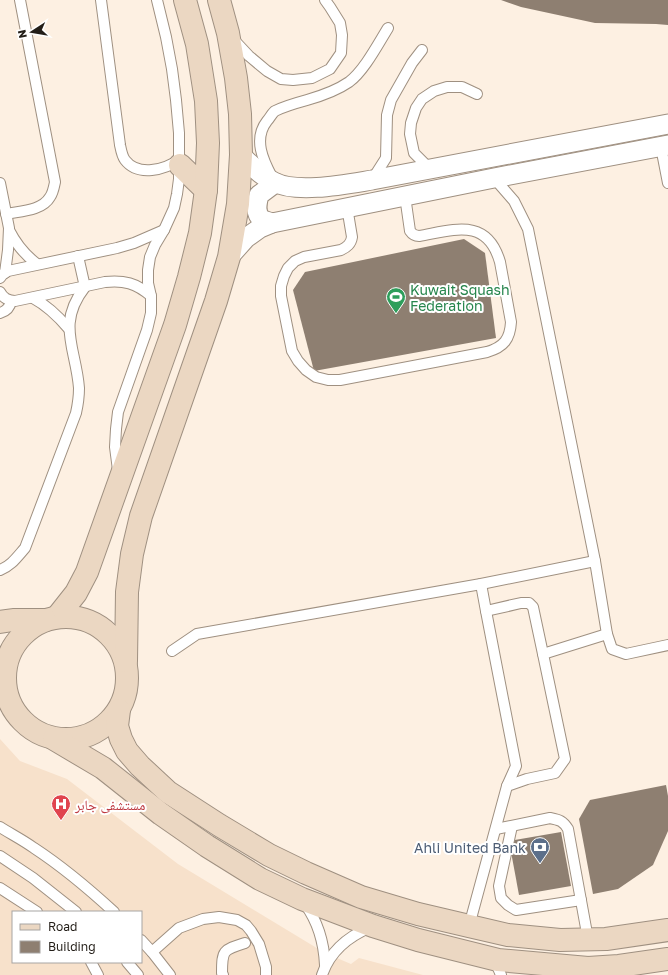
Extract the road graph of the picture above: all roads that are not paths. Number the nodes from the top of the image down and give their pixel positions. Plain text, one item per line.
1 (20, 0) edge
2 (101, 0) edge
3 (158, 0) edge
4 (185, 0) edge
5 (219, 0) edge
6 (325, 0) edge
7 (388, 28) dead end
8 (228, 33) junction
9 (422, 50) dead end
10 (477, 94) dead end
11 (668, 124) edge
12 (664, 146) edge
13 (241, 155) junction
14 (180, 162) junction
15 (430, 169) junction
16 (494, 178) junction
17 (372, 180) junction
18 (0, 183) edge
19 (275, 183) junction
20 (668, 183) edge
21 (206, 190) junction
22 (405, 196) junction
23 (347, 207) junction
24 (6, 214) junction
25 (272, 223) junction
26 (9, 228) junction
27 (164, 230) junction
28 (78, 256) junction
29 (229, 257) junction
30 (37, 264) junction
31 (2, 273) edge
32 (85, 287) junction
33 (0, 292) edge
34 (151, 296) junction
35 (33, 298) junction
36 (12, 301) junction
37 (0, 313) edge
38 (69, 329) junction
39 (120, 482) junction
40 (595, 561) junction
41 (0, 570) edge
42 (481, 584) junction
43 (486, 611) junction
44 (52, 619) junction
45 (0, 622) edge
46 (607, 634) junction
47 (668, 645) edge
48 (172, 651) dead end
49 (543, 654) junction
50 (126, 662) junction
51 (5, 700) edge
52 (119, 710) junction
53 (54, 739) junction
54 (516, 766) junction
55 (527, 779) junction
56 (507, 786) junction
57 (512, 826) junction
58 (0, 827) edge
59 (496, 830) junction
60 (0, 856) edge
61 (0, 888) edge
62 (302, 899) junction
63 (581, 900) junction
64 (35, 911) edge
65 (75, 911) edge
66 (113, 911) edge
67 (373, 926) junction
68 (469, 926) junction
69 (668, 930) edge
70 (588, 939) junction
71 (142, 941) edge
72 (245, 943) dead end
73 (152, 952) junction
74 (663, 960) edge
75 (92, 963) edge
76 (128, 963) edge
77 (511, 968) edge
78 (324, 970) edge
79 (629, 970) edge
80 (585, 971) edge
81 (98, 975) edge
82 (138, 975) edge
83 (170, 975) edge
84 (223, 975) edge
85 (266, 975) edge

1 - 24 lane
2 - 14 lane
3 - 14 lane
4 - 21 street
5 - 8 street
6 - 8 lane
7 - 19 lane
8 - 13 street
9 - 17 lane
10 - 15 lane
11 - 15 street
12 - 16 street
12 - 20 lane
13 - 19 street
13 - 29 street
14 - 21 street
14 - 27 lane
15 - 17 street
16 - 22 street
16 - 40 lane
17 - 19 street
18 - 24 lane
19 - 25 street
21 - 39 street
22 - 23 street
22 - 23 lane
23 - 25 street
24 - 26 lane
25 - 29 street
26 - 30 lane
26 - 31 lane
27 - 28 lane
27 - 34 lane
28 - 30 lane
28 - 32 lane
29 - 50 street
30 - 31 lane
32 - 34 lane
32 - 35 lane
32 - 38 lane
33 - 36 lane
34 - 39 lane
35 - 36 lane
35 - 38 lane
36 - 37 lane
38 - 41 lane
39 - 44 street
40 - 42 lane
40 - 46 lane
42 - 43 lane
42 - 48 lane
43 - 49 lane
43 - 54 lane
44 - 45 street
44 - 50 street
44 - 51 street
46 - 47 lane
46 - 49 lane
49 - 55 lane
50 - 52 street
51 - 53 street
52 - 53 street
52 - 68 street
53 - 62 street
54 - 55 lane
54 - 56 lane
55 - 56 lane
56 - 59 lane
57 - 59 lane
57 - 63 lane
57 - 63 lane
58 - 66 lane
59 - 68 lane
60 - 65 lane
61 - 64 lane
62 - 67 street
62 - 78 lane
63 - 70 lane
67 - 77 street
67 - 78 lane
68 - 70 street
69 - 70 street
71 - 73 lane
72 - 84 lane
73 - 83 lane
73 - 85 lane
74 - 79 street
75 - 81 lane
76 - 82 lane
77 - 80 street
79 - 80 street

